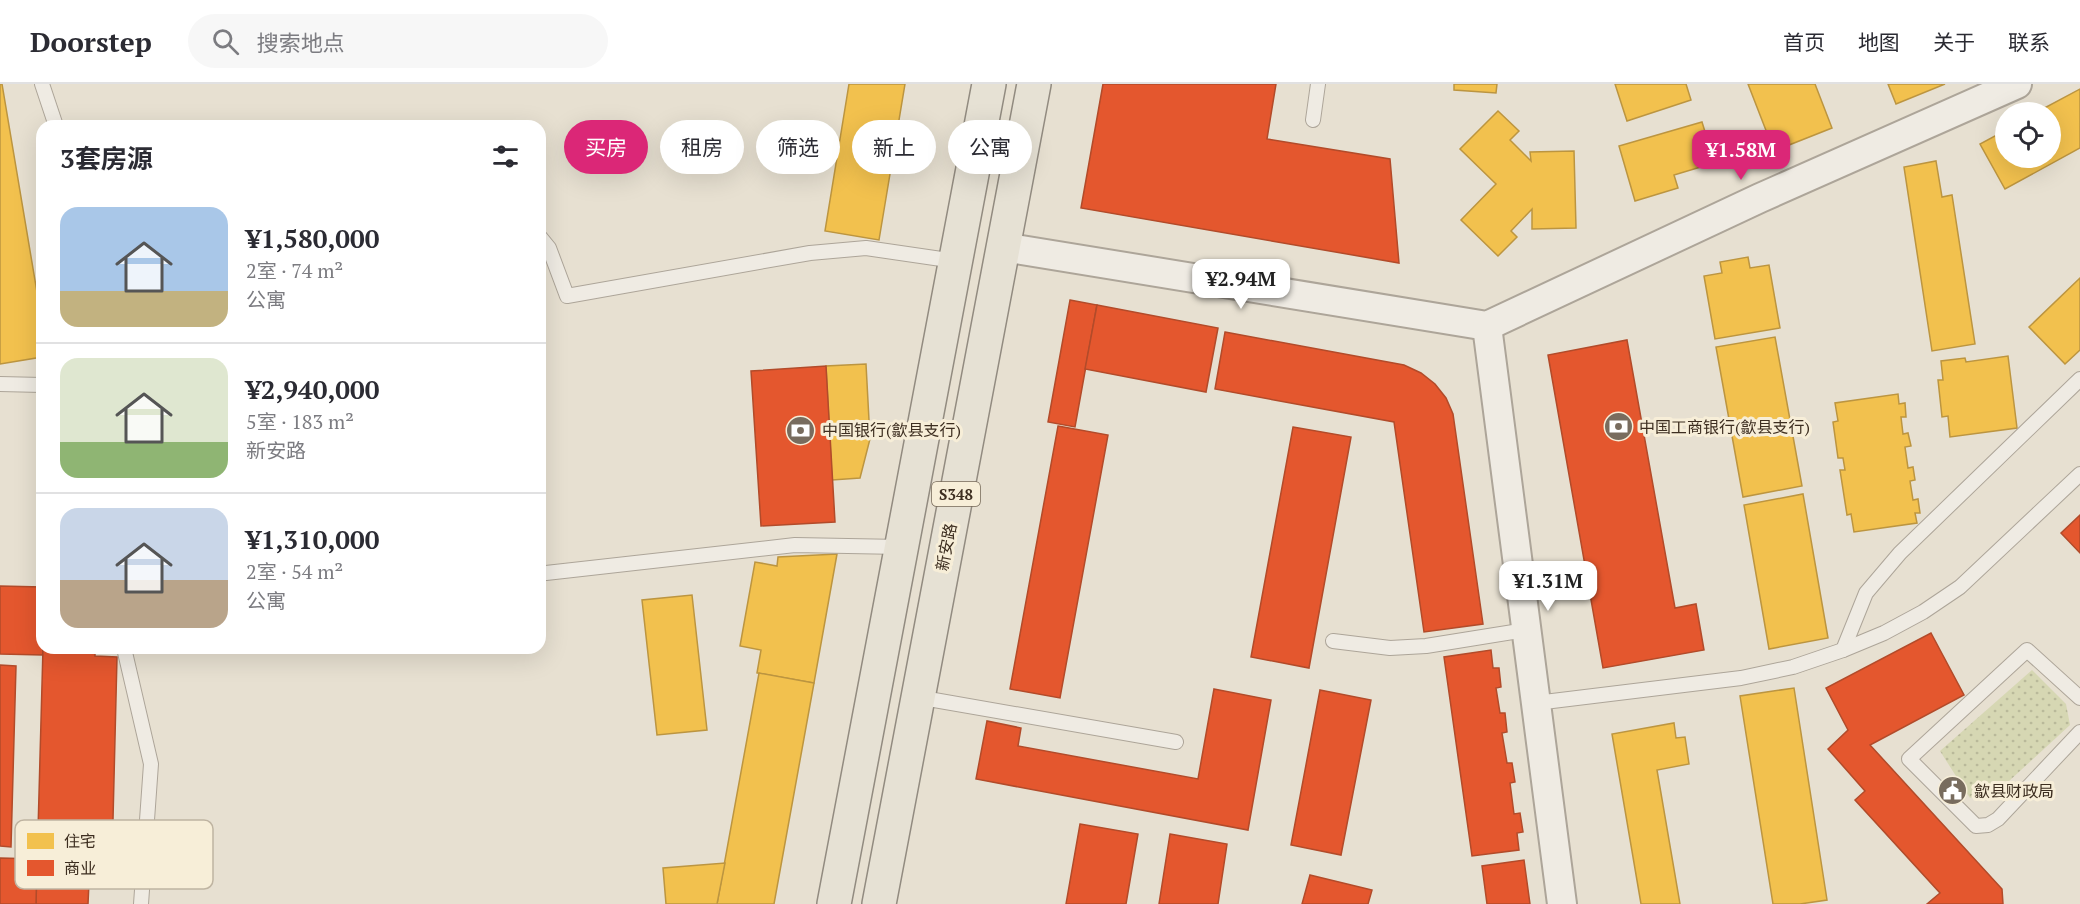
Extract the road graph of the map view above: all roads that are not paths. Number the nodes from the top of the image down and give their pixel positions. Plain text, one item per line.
1 (42, 84) edge
2 (989, 84) edge
3 (1034, 84) edge
4 (1318, 84) edge
5 (2017, 84) edge
6 (54, 120) edge
7 (1313, 120) dead end
8 (546, 244) edge
9 (1003, 248) junction
10 (955, 261) junction
11 (1487, 326) junction
12 (2080, 379) edge
13 (0, 384) edge
14 (36, 386) edge
15 (2080, 474) edge
16 (901, 547) junction
17 (546, 573) dead end
18 (1526, 630) junction
19 (1333, 641) dead end
20 (1843, 650) junction
21 (125, 654) edge
22 (917, 697) junction
23 (2080, 698) edge
24 (1536, 703) junction
25 (2080, 732) edge
26 (1176, 742) dead end
27 (147, 820) edge
28 (142, 889) edge
29 (141, 904) edge
30 (834, 904) edge
31 (879, 904) edge
32 (1562, 904) edge

1 - 6 lane
2 - 10 main road, S348
3 - 9 main road, 新安路 / S348
4 - 7 lane
5 - 11 street
8 - 10 lane
9 - 11 street
9 - 22 main road, 新安路 / S348
10 - 16 main road, S348
11 - 18 street
12 - 20 lane
13 - 14 lane
15 - 20 lane
16 - 17 lane
16 - 30 main road, S348
18 - 19 lane
18 - 24 street
20 - 24 lane
21 - 27 lane
22 - 26 lane
22 - 31 main road, 新安路 / S348
23 - 25 lane
24 - 32 street
28 - 29 lane

